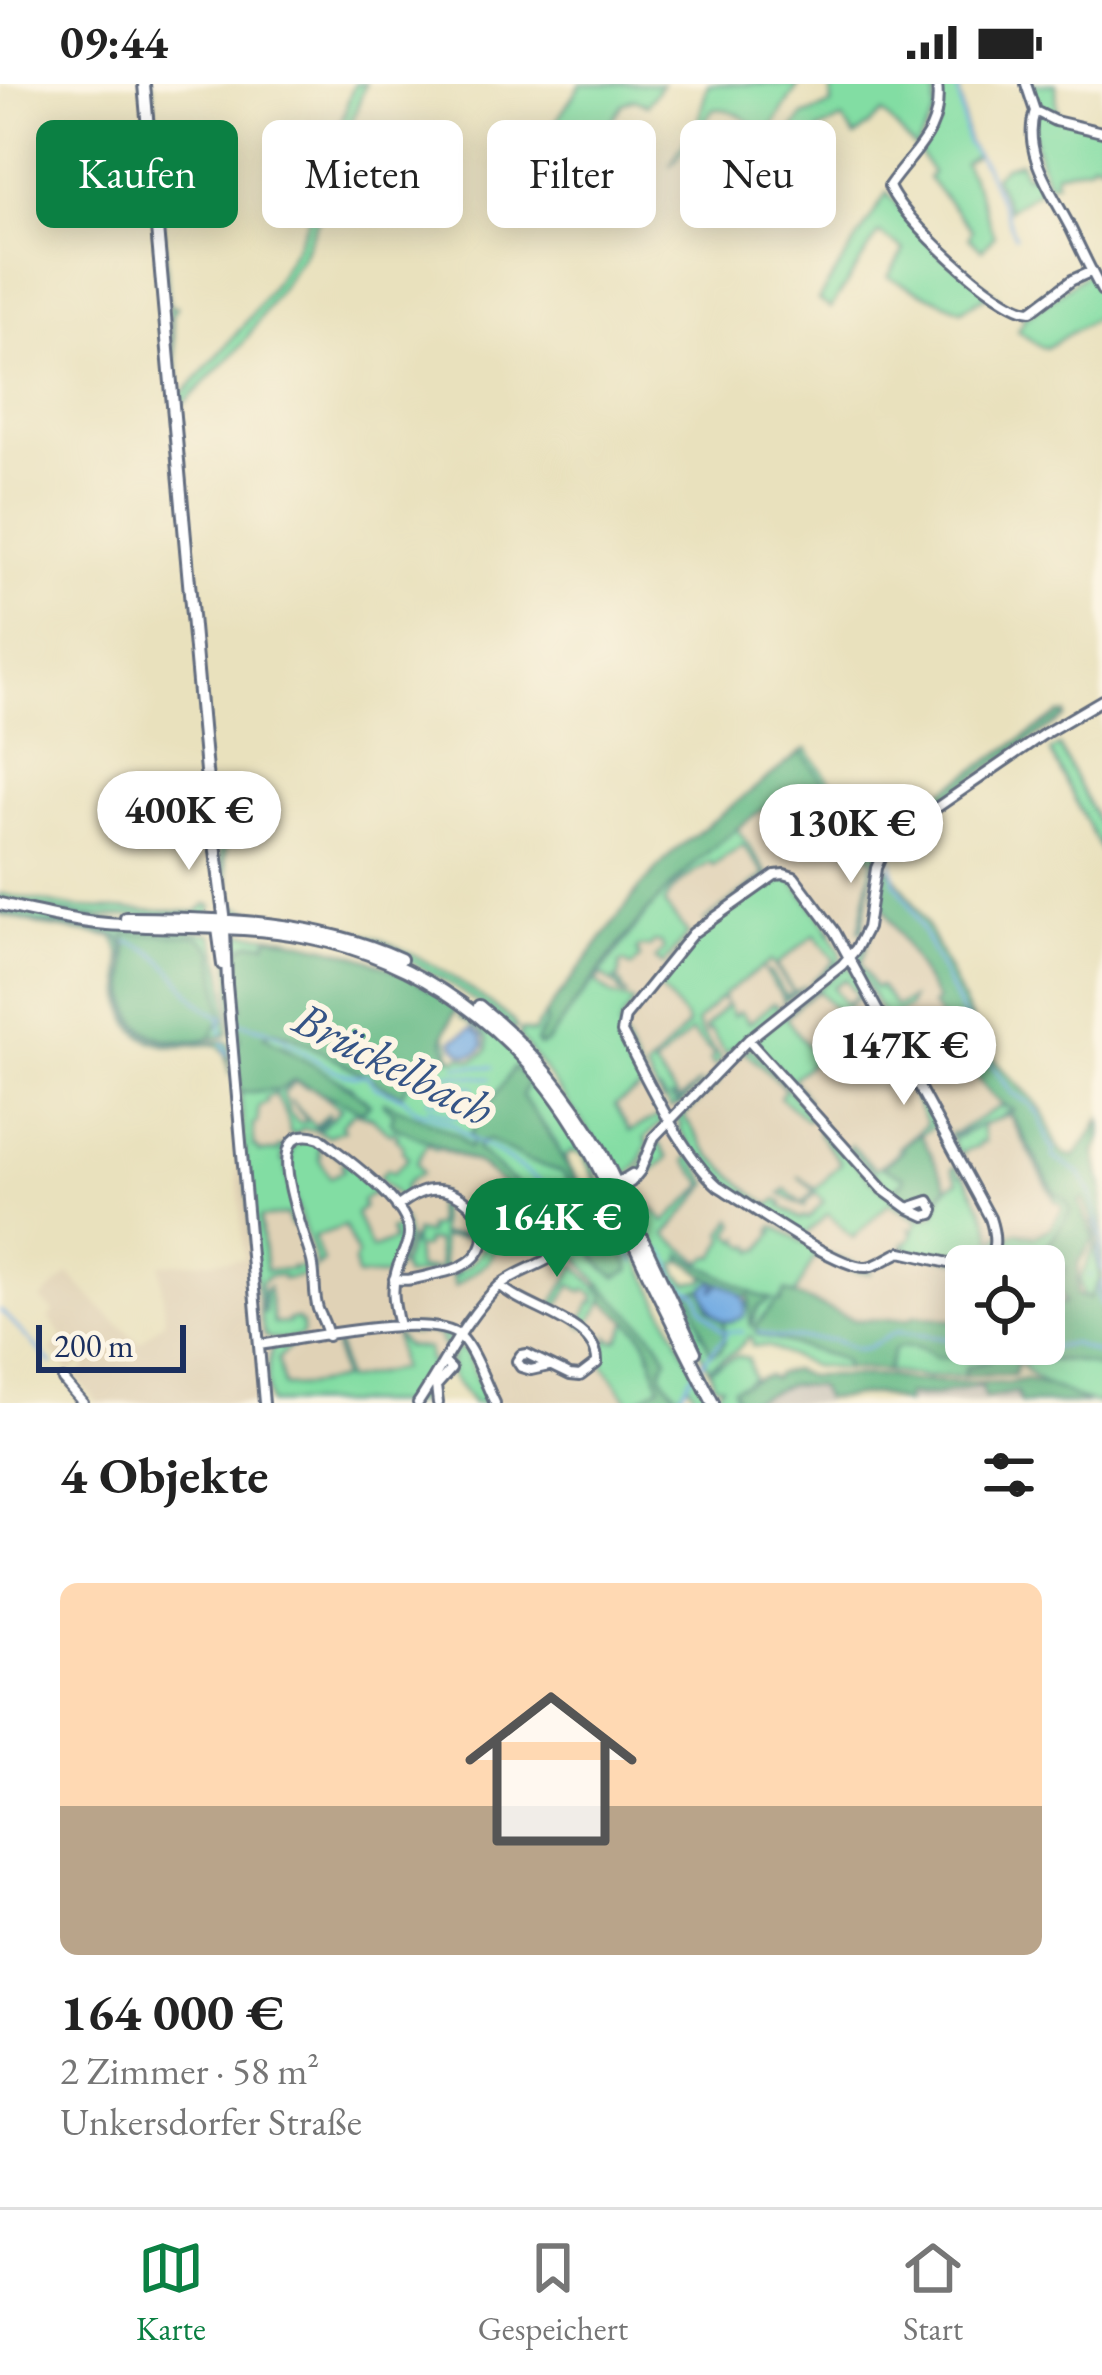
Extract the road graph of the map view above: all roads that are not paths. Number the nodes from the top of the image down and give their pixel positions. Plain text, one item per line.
1 (144, 84) edge
2 (938, 84) edge
3 (1026, 84) edge
4 (1035, 111) junction
5 (1102, 132) edge
6 (1093, 276) junction
7 (1102, 291) edge
8 (1102, 700) edge
9 (0, 904) edge
10 (221, 925) junction
11 (848, 958) junction
12 (748, 1040) junction
13 (670, 1120) junction
14 (613, 1190) junction
15 (397, 1207) junction
16 (908, 1208) dead end
17 (993, 1245) edge
18 (945, 1262) edge
19 (394, 1279) junction
20 (500, 1285) junction
21 (399, 1326) junction
22 (328, 1336) junction
23 (460, 1336) junction
24 (259, 1345) junction
25 (443, 1362) junction
26 (550, 1366) dead end
27 (63, 1380) dead end
28 (83, 1403) edge
29 (264, 1403) edge
30 (418, 1403) edge
31 (438, 1403) edge
32 (495, 1403) edge
33 (717, 1403) edge

1 - 10 main road
2 - 6 street
3 - 4 street
4 - 5 street
4 - 6 street
6 - 7 street
8 - 11 street
9 - 10 main road
10 - 14 main road
10 - 24 street
11 - 12 street
11 - 13 street
11 - 17 street
12 - 13 street
12 - 16 street
13 - 14 street
13 - 18 street
14 - 20 street
14 - 33 main road
15 - 19 street
15 - 19 street
15 - 22 street
19 - 21 street
20 - 23 street
20 - 26 street
21 - 22 street
21 - 23 street
22 - 24 street
23 - 25 street
23 - 32 street
24 - 29 street
25 - 30 street
25 - 31 street
27 - 28 street

